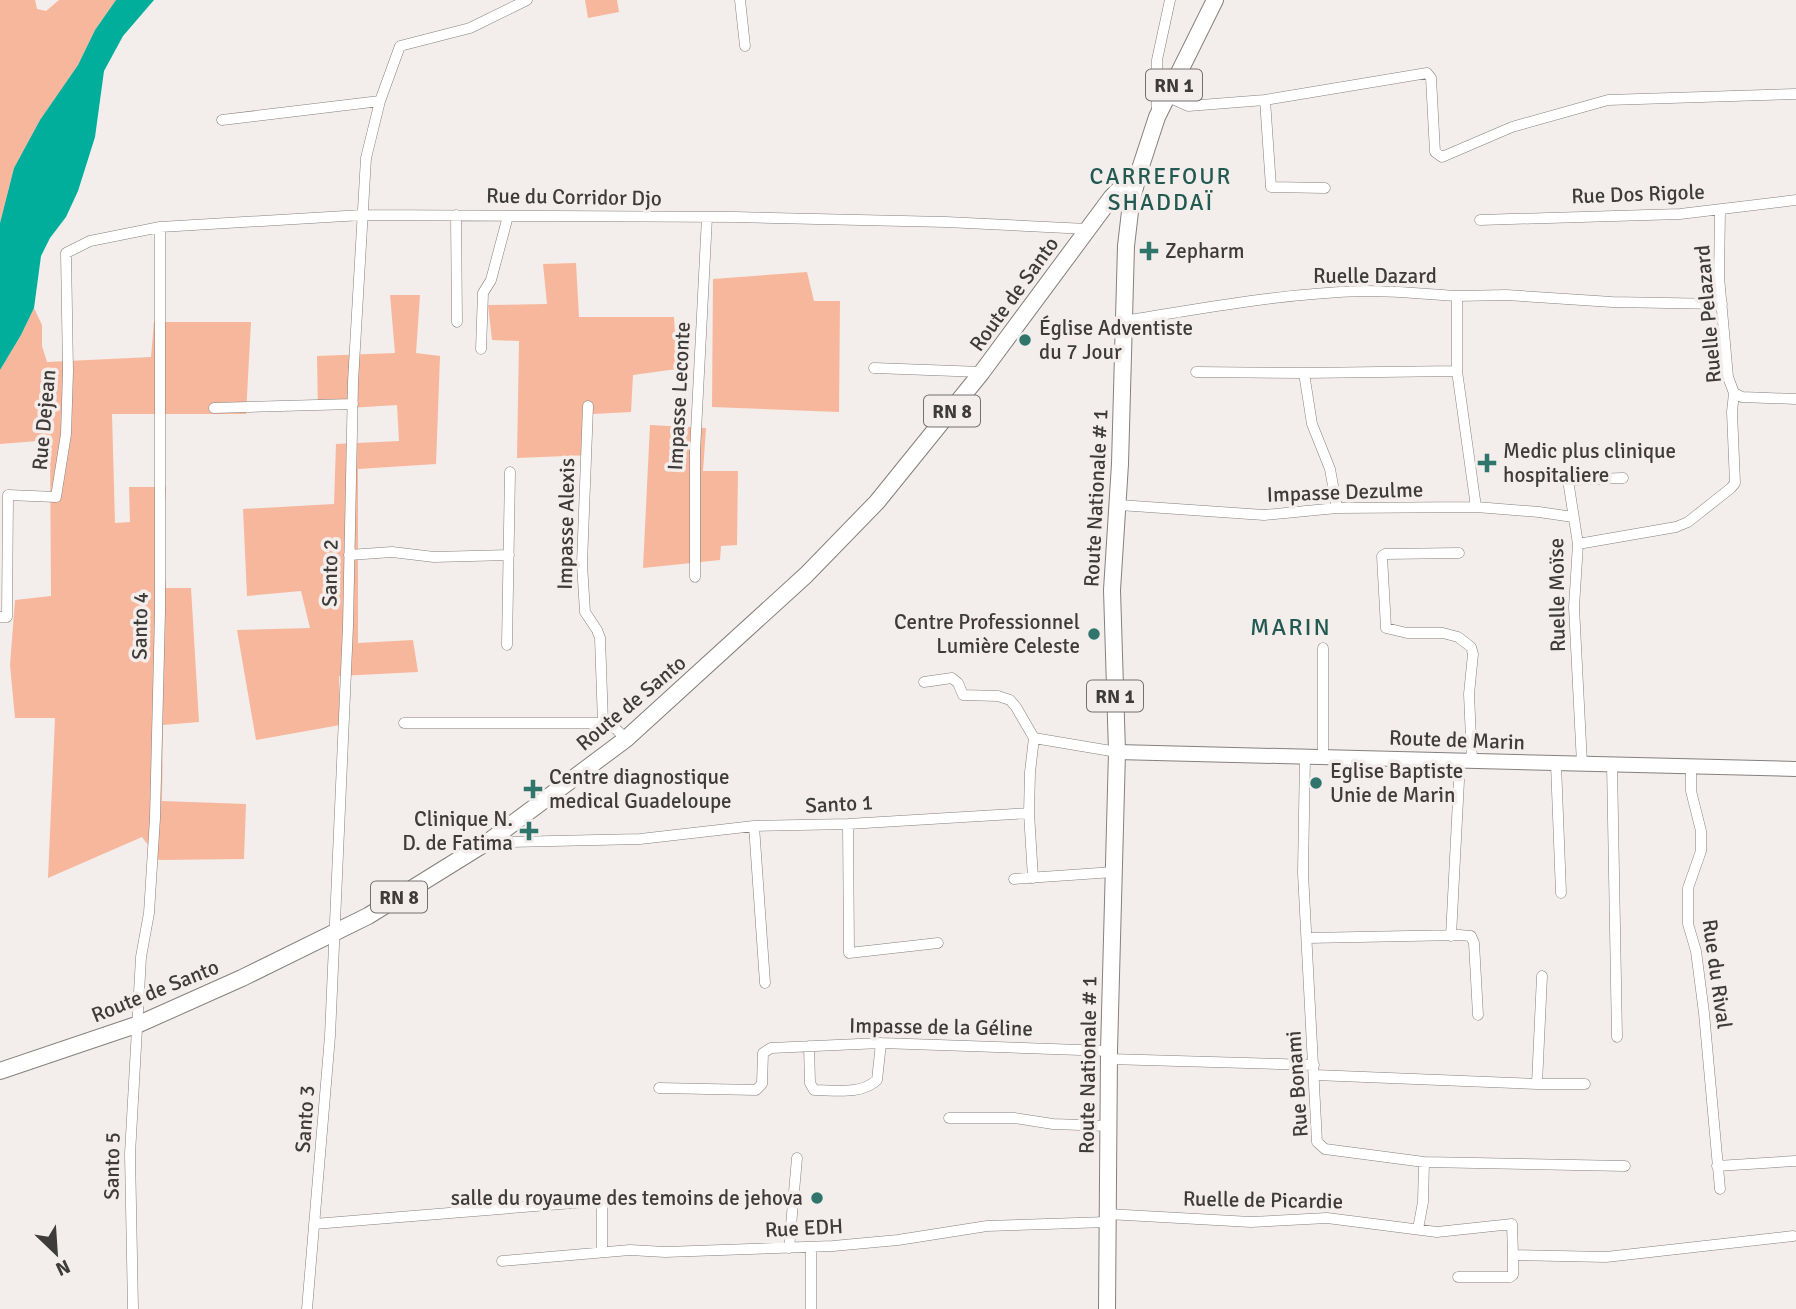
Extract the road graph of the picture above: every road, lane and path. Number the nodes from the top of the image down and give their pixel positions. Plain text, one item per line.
1 (527, 0) edge
2 (740, 0) edge
3 (1170, 0) edge
4 (1215, 0) edge
5 (745, 46) dead end
6 (1796, 94) edge
7 (1168, 97) junction
8 (1265, 100) junction
9 (380, 101) junction
10 (1157, 117) junction
11 (222, 120) dead end
12 (1139, 172) junction
13 (1325, 188) dead end
14 (1796, 200) edge
15 (1720, 211) junction
16 (362, 215) junction
17 (456, 215) junction
18 (508, 216) junction
19 (707, 217) junction
20 (1480, 220) dead end
21 (160, 227) junction
22 (1087, 229) junction
23 (66, 253) joint
24 (1457, 296) junction
25 (1722, 304) junction
26 (1124, 321) junction
27 (457, 322) dead end
28 (481, 349) dead end
29 (874, 368) dead end
30 (1457, 371) junction
31 (982, 372) junction
32 (1196, 372) dead end
33 (1304, 373) junction
34 (1734, 393) junction
35 (1796, 399) edge
36 (353, 404) junction
37 (588, 405) dead end
38 (214, 408) dead end
39 (510, 472) dead end
40 (1623, 478) dead end
41 (1119, 505) junction
42 (1476, 507) junction
43 (1337, 508) junction
44 (1573, 517) junction
45 (1578, 544) junction
46 (1459, 553) dead end
47 (349, 555) junction
48 (509, 555) junction
49 (695, 577) dead end
50 (0, 617) edge
51 (507, 645) dead end
52 (1323, 648) dead end
53 (924, 682) dead end
54 (404, 723) dead end
55 (603, 723) junction
56 (626, 738) junction
57 (1034, 738) junction
58 (1117, 752) junction
59 (1305, 756) junction
60 (1323, 757) junction
61 (1466, 761) junction
62 (1556, 764) junction
63 (1582, 764) junction
64 (1612, 764) junction
65 (1691, 766) junction
66 (1796, 769) edge
67 (1029, 813) junction
68 (848, 824) junction
69 (754, 826) junction
70 (492, 839) junction
71 (1114, 872) junction
72 (1033, 878) junction
73 (1014, 879) dead end
74 (1562, 893) dead end
75 (335, 932) junction
76 (1451, 936) junction
77 (1308, 938) junction
78 (938, 943) dead end
79 (1542, 976) dead end
80 (765, 984) dead end
81 (1478, 1015) dead end
82 (139, 1024) junction
83 (1617, 1037) dead end
84 (881, 1043) junction
85 (808, 1046) junction
86 (1110, 1055) junction
87 (1315, 1070) junction
88 (0, 1071) edge
89 (1536, 1084) junction
90 (1584, 1084) dead end
91 (659, 1088) dead end
92 (948, 1118) dead end
93 (1108, 1126) junction
94 (797, 1158) dead end
95 (1795, 1161) edge
96 (1424, 1163) junction
97 (1626, 1166) dead end
98 (1717, 1166) junction
99 (1720, 1189) dead end
100 (1107, 1218) junction
101 (314, 1224) junction
102 (1418, 1229) junction
103 (1793, 1237) dead end
104 (811, 1247) junction
105 (789, 1248) junction
106 (602, 1251) junction
107 (1513, 1255) junction
108 (502, 1261) dead end
109 (1458, 1278) dead end
110 (133, 1309) edge
111 (307, 1309) edge
112 (811, 1309) edge
113 (1107, 1309) edge

1 - 9 street, Santo 2
2 - 5 street
3 - 10 street
4 - 7 main road, Route Nationale # 1 / RN 1
6 - 8 street
7 - 8 street
7 - 10 main road, Route Nationale # 1 / RN 1
8 - 13 street
9 - 11 street
9 - 16 street, Santo 2
10 - 12 main road, Route Nationale # 1 / RN 1
12 - 22 main road, Route de Santo / RN 8
12 - 26 main road, Route Nationale # 1 / RN 1
14 - 15 street, Rue Dos Rigole
15 - 20 street, Rue Dos Rigole
15 - 25 street, Ruelle Pelazard
16 - 17 street, Rue du Corridor Djo
16 - 21 street, Rue du Corridor Djo
16 - 36 street, Santo 2
17 - 18 street, Rue du Corridor Djo
17 - 27 street
18 - 19 street, Rue du Corridor Djo
18 - 28 street
19 - 22 street, Rue du Corridor Djo
19 - 49 street, Impasse Leconte
21 - 23 street, Rue du Corridor Djo
21 - 82 street, Santo 4
22 - 31 main road, Route de Santo / RN 8
23 - 50 street, Rue Dejean
24 - 25 street
24 - 26 street, Ruelle Dazard
24 - 30 street, Ruelle Dazard
25 - 34 street, Ruelle Pelazard
26 - 41 main road, Route Nationale # 1 / RN 1
29 - 31 street
30 - 33 street
30 - 42 street, Ruelle Dazard
31 - 56 main road, Route de Santo / RN 8
32 - 33 street
33 - 43 street
34 - 35 street, Ruelle Pelazard
34 - 45 street
36 - 38 street
36 - 47 street, Santo 2
37 - 55 street, Impasse Alexis
39 - 48 street
40 - 44 street, Ruelle Moïse
41 - 43 street, Impasse Dezulme
41 - 58 main road, Route Nationale # 1 / RN 1
42 - 43 street, Impasse Dezulme
42 - 44 street, Impasse Dezulme
44 - 45 street, Ruelle Moïse
45 - 63 street, Ruelle Moïse
46 - 61 street
47 - 48 street
47 - 75 street, Santo 2
48 - 51 street
52 - 60 street
53 - 57 street
54 - 55 street
55 - 56 street
56 - 70 main road, Route de Santo / RN 8
57 - 58 street
57 - 67 street
58 - 59 main road, Route de Marin
58 - 71 main road, Route Nationale # 1 / RN 1
59 - 60 main road, Route de Marin
59 - 77 street, Rue Bonami
60 - 61 main road, Route de Marin
61 - 62 main road, Route de Marin
61 - 76 street
62 - 63 main road, Route de Marin
62 - 74 street
63 - 64 main road, Route de Marin
64 - 65 main road, Route de Marin
64 - 83 street
65 - 66 main road, Route de Marin
65 - 98 street, Rue du Rival
67 - 68 street, Santo 1
67 - 72 street
68 - 69 street, Santo 1
68 - 78 street
69 - 70 street, Santo 1
69 - 80 street
70 - 75 main road, Route de Santo / RN 8
71 - 72 street
71 - 86 main road, Route Nationale # 1 / RN 1
72 - 73 street
75 - 82 main road, Route de Santo / RN 8
75 - 101 street, Santo 3
76 - 77 street
76 - 81 street
77 - 87 street, Rue Bonami
79 - 89 street
82 - 88 main road, Route de Santo / RN 8
82 - 110 street, Santo 5
84 - 85 street, Impasse de la Géline
84 - 85 street
84 - 86 street, Impasse de la Géline
85 - 91 street, Impasse de la Géline
86 - 87 street, Impasse de la Géline
86 - 93 main road, Route Nationale # 1 / RN 1
87 - 89 street, Impasse de la Géline
87 - 96 street, Rue Bonami
89 - 90 street, Impasse de la Géline
92 - 93 street
93 - 100 main road, Route Nationale # 1 / RN 1
94 - 105 street
95 - 98 street
96 - 97 street, Rue Bonami
96 - 102 street
98 - 99 street, Rue du Rival
100 - 102 street, Ruelle de Picardie
100 - 104 street, Rue EDH
100 - 113 main road, Route Nationale # 1 / RN 1
101 - 106 street
101 - 111 street, Santo 3
102 - 107 street, Ruelle de Picardie
103 - 107 street
104 - 105 street, Rue EDH
104 - 112 street
105 - 106 street, Rue EDH
106 - 108 street, Rue EDH
107 - 109 street

